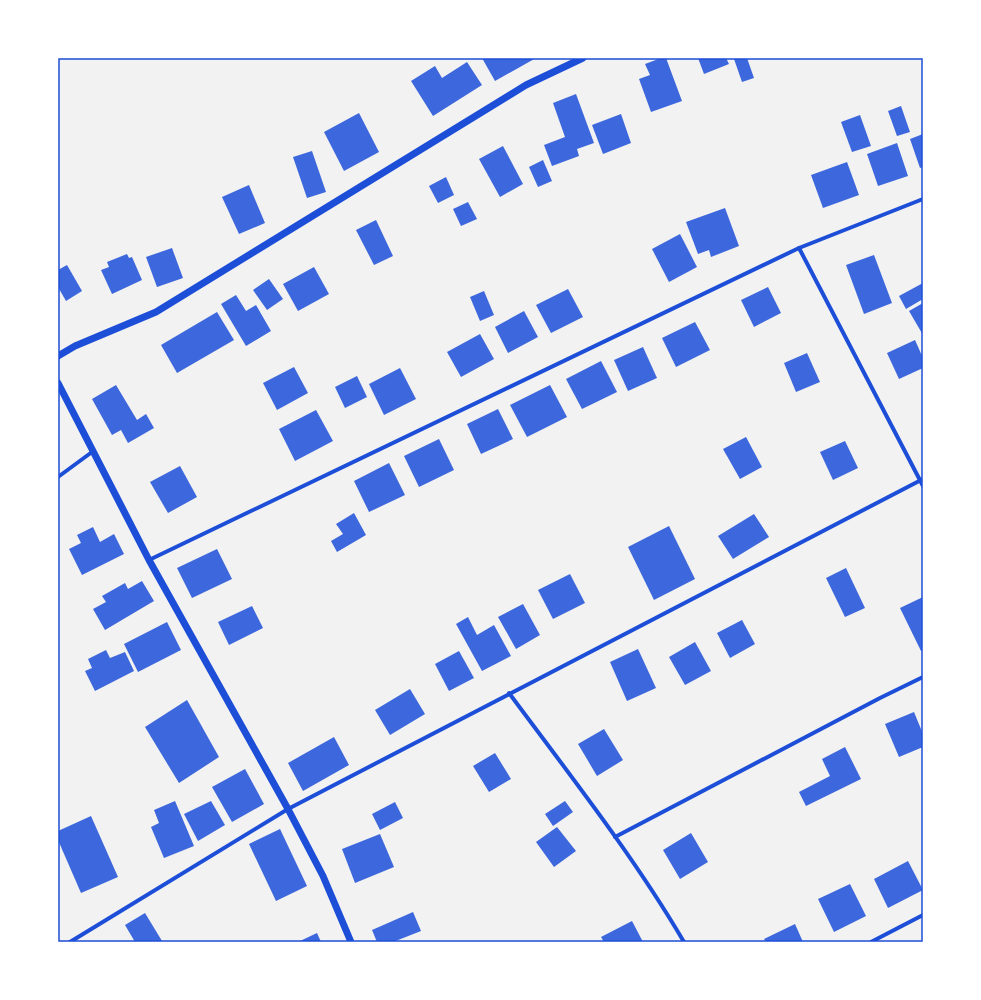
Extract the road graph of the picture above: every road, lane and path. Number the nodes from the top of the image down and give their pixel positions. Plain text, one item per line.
1 (583, 58) edge
2 (923, 199) edge
3 (799, 248) junction
4 (58, 356) edge
5 (58, 383) edge
6 (92, 452) junction
7 (58, 477) edge
8 (921, 479) edge
9 (923, 486) edge
10 (149, 560) junction
11 (923, 677) edge
12 (509, 693) junction
13 (288, 809) junction
14 (615, 838) junction
15 (923, 915) edge
16 (70, 942) edge
17 (351, 942) edge
18 (684, 942) edge
19 (871, 942) edge

1 - 4 street
2 - 3 street
3 - 8 street
3 - 10 street
5 - 6 street
6 - 7 street
6 - 10 street
8 - 9 street
8 - 12 street
10 - 13 street
11 - 14 street
12 - 13 street
12 - 14 street
13 - 16 street
13 - 17 street
14 - 18 street
15 - 19 street

